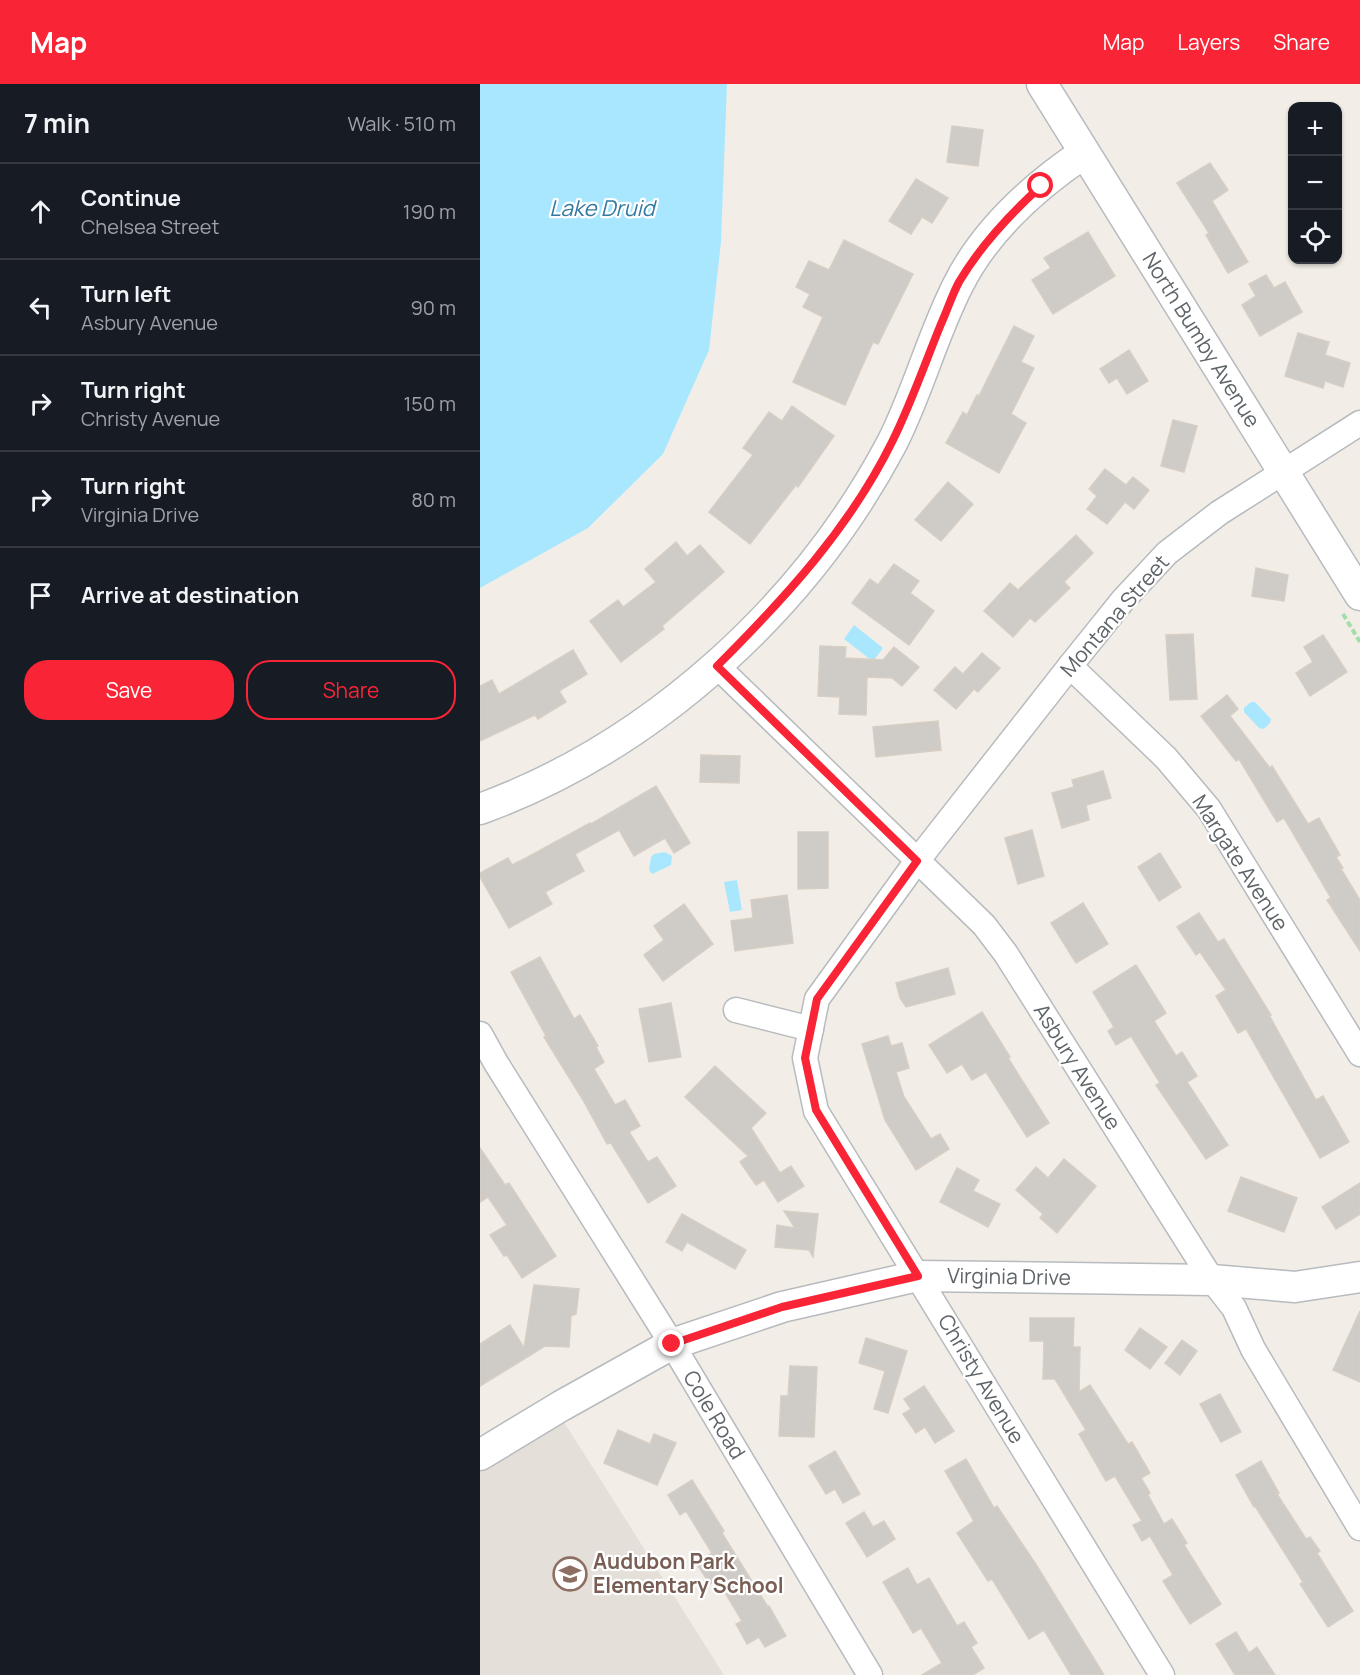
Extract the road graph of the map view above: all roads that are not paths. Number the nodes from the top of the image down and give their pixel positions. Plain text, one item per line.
1 (1042, 84) edge
2 (1084, 153) junction
3 (1360, 423) edge
4 (1283, 471) junction
5 (1360, 595) edge
6 (717, 666) junction
7 (1070, 666) junction
8 (480, 810) edge
9 (917, 861) junction
10 (736, 1010) dead end
11 (811, 1029) junction
12 (480, 1034) edge
13 (1360, 1054) edge
14 (918, 1276) junction
15 (1360, 1277) edge
16 (1212, 1280) junction
17 (672, 1344) junction
18 (480, 1455) edge
19 (1360, 1528) edge
20 (870, 1675) edge
21 (1162, 1675) edge

1 - 2 street, North Bumby Avenue
2 - 4 street, North Bumby Avenue
2 - 6 street
3 - 4 street, Montana Street
4 - 5 street, North Bumby Avenue
4 - 7 street, Montana Street
6 - 8 street
6 - 9 street, Asbury Avenue
7 - 9 street, Montana Street
7 - 13 street, Margate Avenue
9 - 11 street, Christy Avenue
9 - 16 street, Asbury Avenue
10 - 11 street
11 - 14 street, Christy Avenue
12 - 17 street, Cole Road
14 - 16 street, Virginia Drive
14 - 17 street, Virginia Drive
14 - 21 street, Christy Avenue
15 - 16 street, Virginia Drive
16 - 19 street, Asbury Avenue
17 - 18 street, Virginia Drive
17 - 20 street, Cole Road

